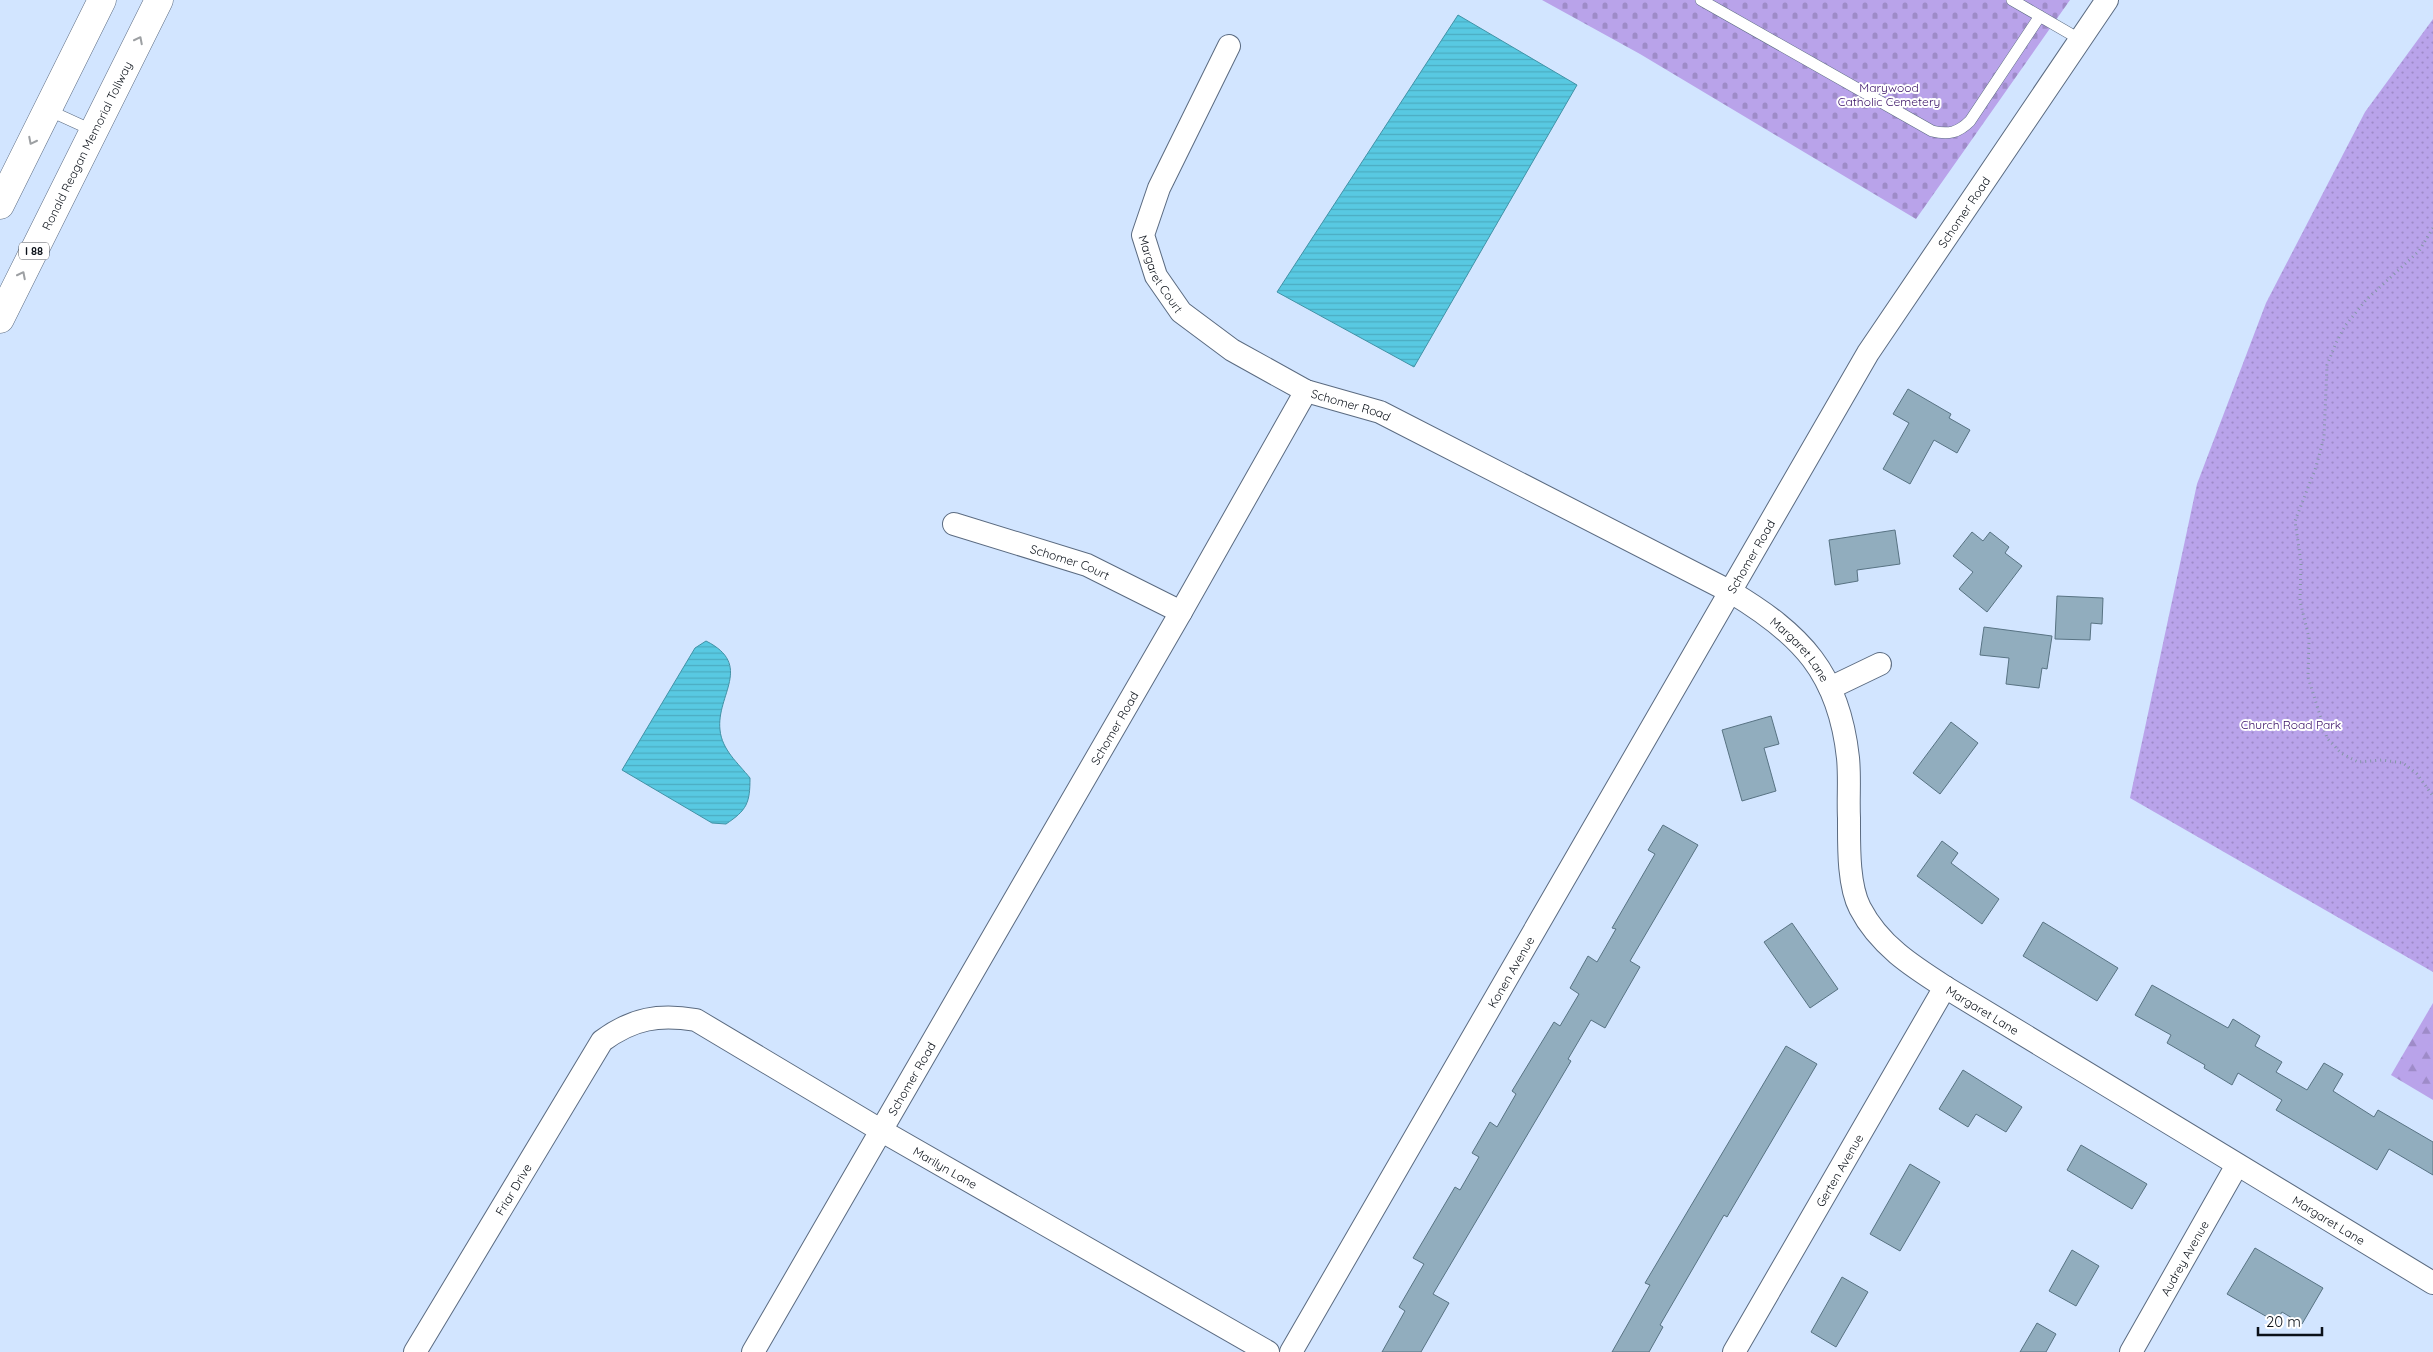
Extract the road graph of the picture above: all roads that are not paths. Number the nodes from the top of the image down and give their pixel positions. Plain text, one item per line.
1 (102, 0) edge
2 (159, 0) edge
3 (1701, 0) edge
4 (2012, 0) edge
5 (2107, 0) edge
6 (2040, 16) junction
7 (2081, 40) junction
8 (1229, 46) dead end
9 (48, 110) junction
10 (94, 131) junction
11 (0, 205) edge
12 (0, 318) edge
13 (1306, 391) junction
14 (954, 524) dead end
15 (1731, 592) junction
16 (1181, 612) junction
17 (1880, 664) dead end
18 (1830, 688) junction
19 (1945, 987) junction
20 (617, 1030) joint
21 (882, 1131) junction
22 (2237, 1165) junction
23 (2433, 1283) edge
24 (415, 1352) edge
25 (753, 1352) edge
26 (1268, 1352) edge
27 (1291, 1352) edge
28 (1734, 1352) edge
29 (2131, 1352) edge

1 - 9 highway
10 -> 2 highway, Ronald Reagan Memorial Tollway / I 88
3 - 6 lane
4 - 6 lane
5 - 7 street, Schomer Road
6 - 7 lane
7 - 15 street, Schomer Road
8 - 13 street, Margaret Court
9 - 10 lane
9 -> 11 highway
12 -> 10 highway, Ronald Reagan Memorial Tollway / I 88
13 - 15 street, Schomer Road
13 - 16 street, Schomer Road
14 - 16 street, Schomer Court
15 - 18 street, Margaret Lane
15 - 27 street, Konen Avenue
16 - 21 street, Schomer Road
17 - 18 street
18 - 19 street, Margaret Lane
19 - 22 street, Margaret Lane
19 - 28 street, Gerten Avenue
20 - 21 street, Marilyn Lane
20 - 24 street, Friar Drive
21 - 25 street, Schomer Road
21 - 26 street, Marilyn Lane
22 - 23 street, Margaret Lane
22 - 29 street, Audrey Avenue

